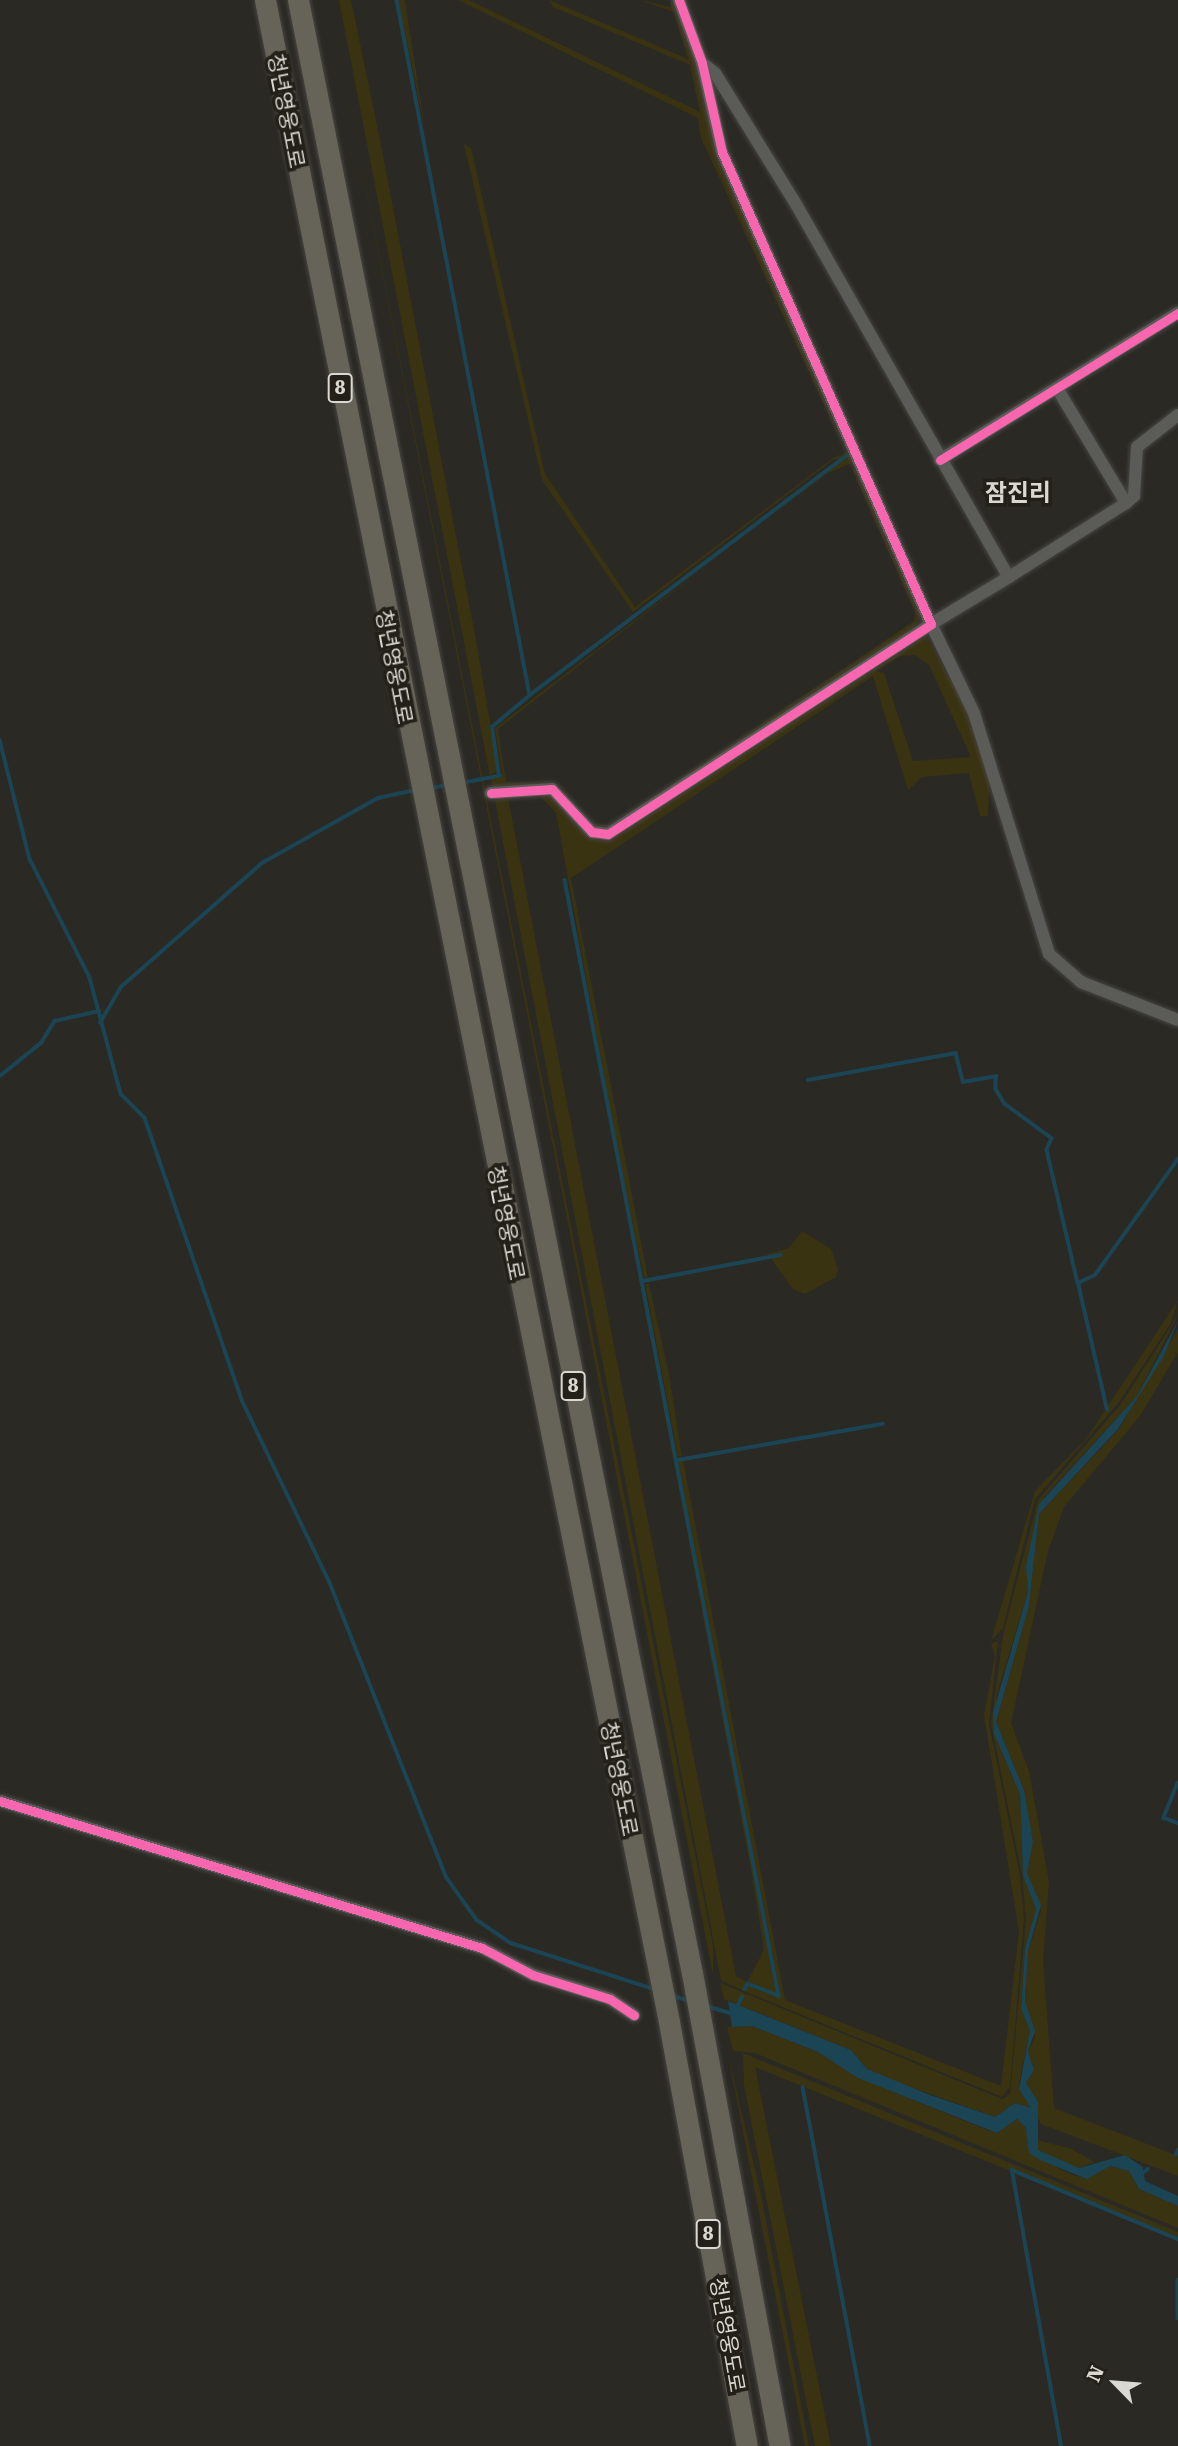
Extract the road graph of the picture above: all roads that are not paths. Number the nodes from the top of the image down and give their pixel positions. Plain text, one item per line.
1 (265, 0) edge
2 (298, 0) edge
3 (679, 0) edge
4 (702, 63) junction
5 (1178, 313) edge
6 (1057, 388) junction
7 (1178, 415) edge
8 (940, 460) junction
9 (1126, 503) junction
10 (1009, 577) junction
11 (931, 624) junction
12 (491, 793) dead end
13 (1178, 1020) edge
14 (0, 1801) edge
15 (634, 2015) dead end
16 (747, 2446) edge
17 (780, 2446) edge

1 - 16 highway, 청년영웅도로 / 8
2 - 17 highway, 청년영웅도로 / 8
3 - 4 street
4 - 8 street
4 - 11 street
5 - 6 street
6 - 8 street
6 - 9 street
7 - 9 street
8 - 10 street
9 - 10 street
10 - 11 street
11 - 12 street
11 - 13 street
14 - 15 street

